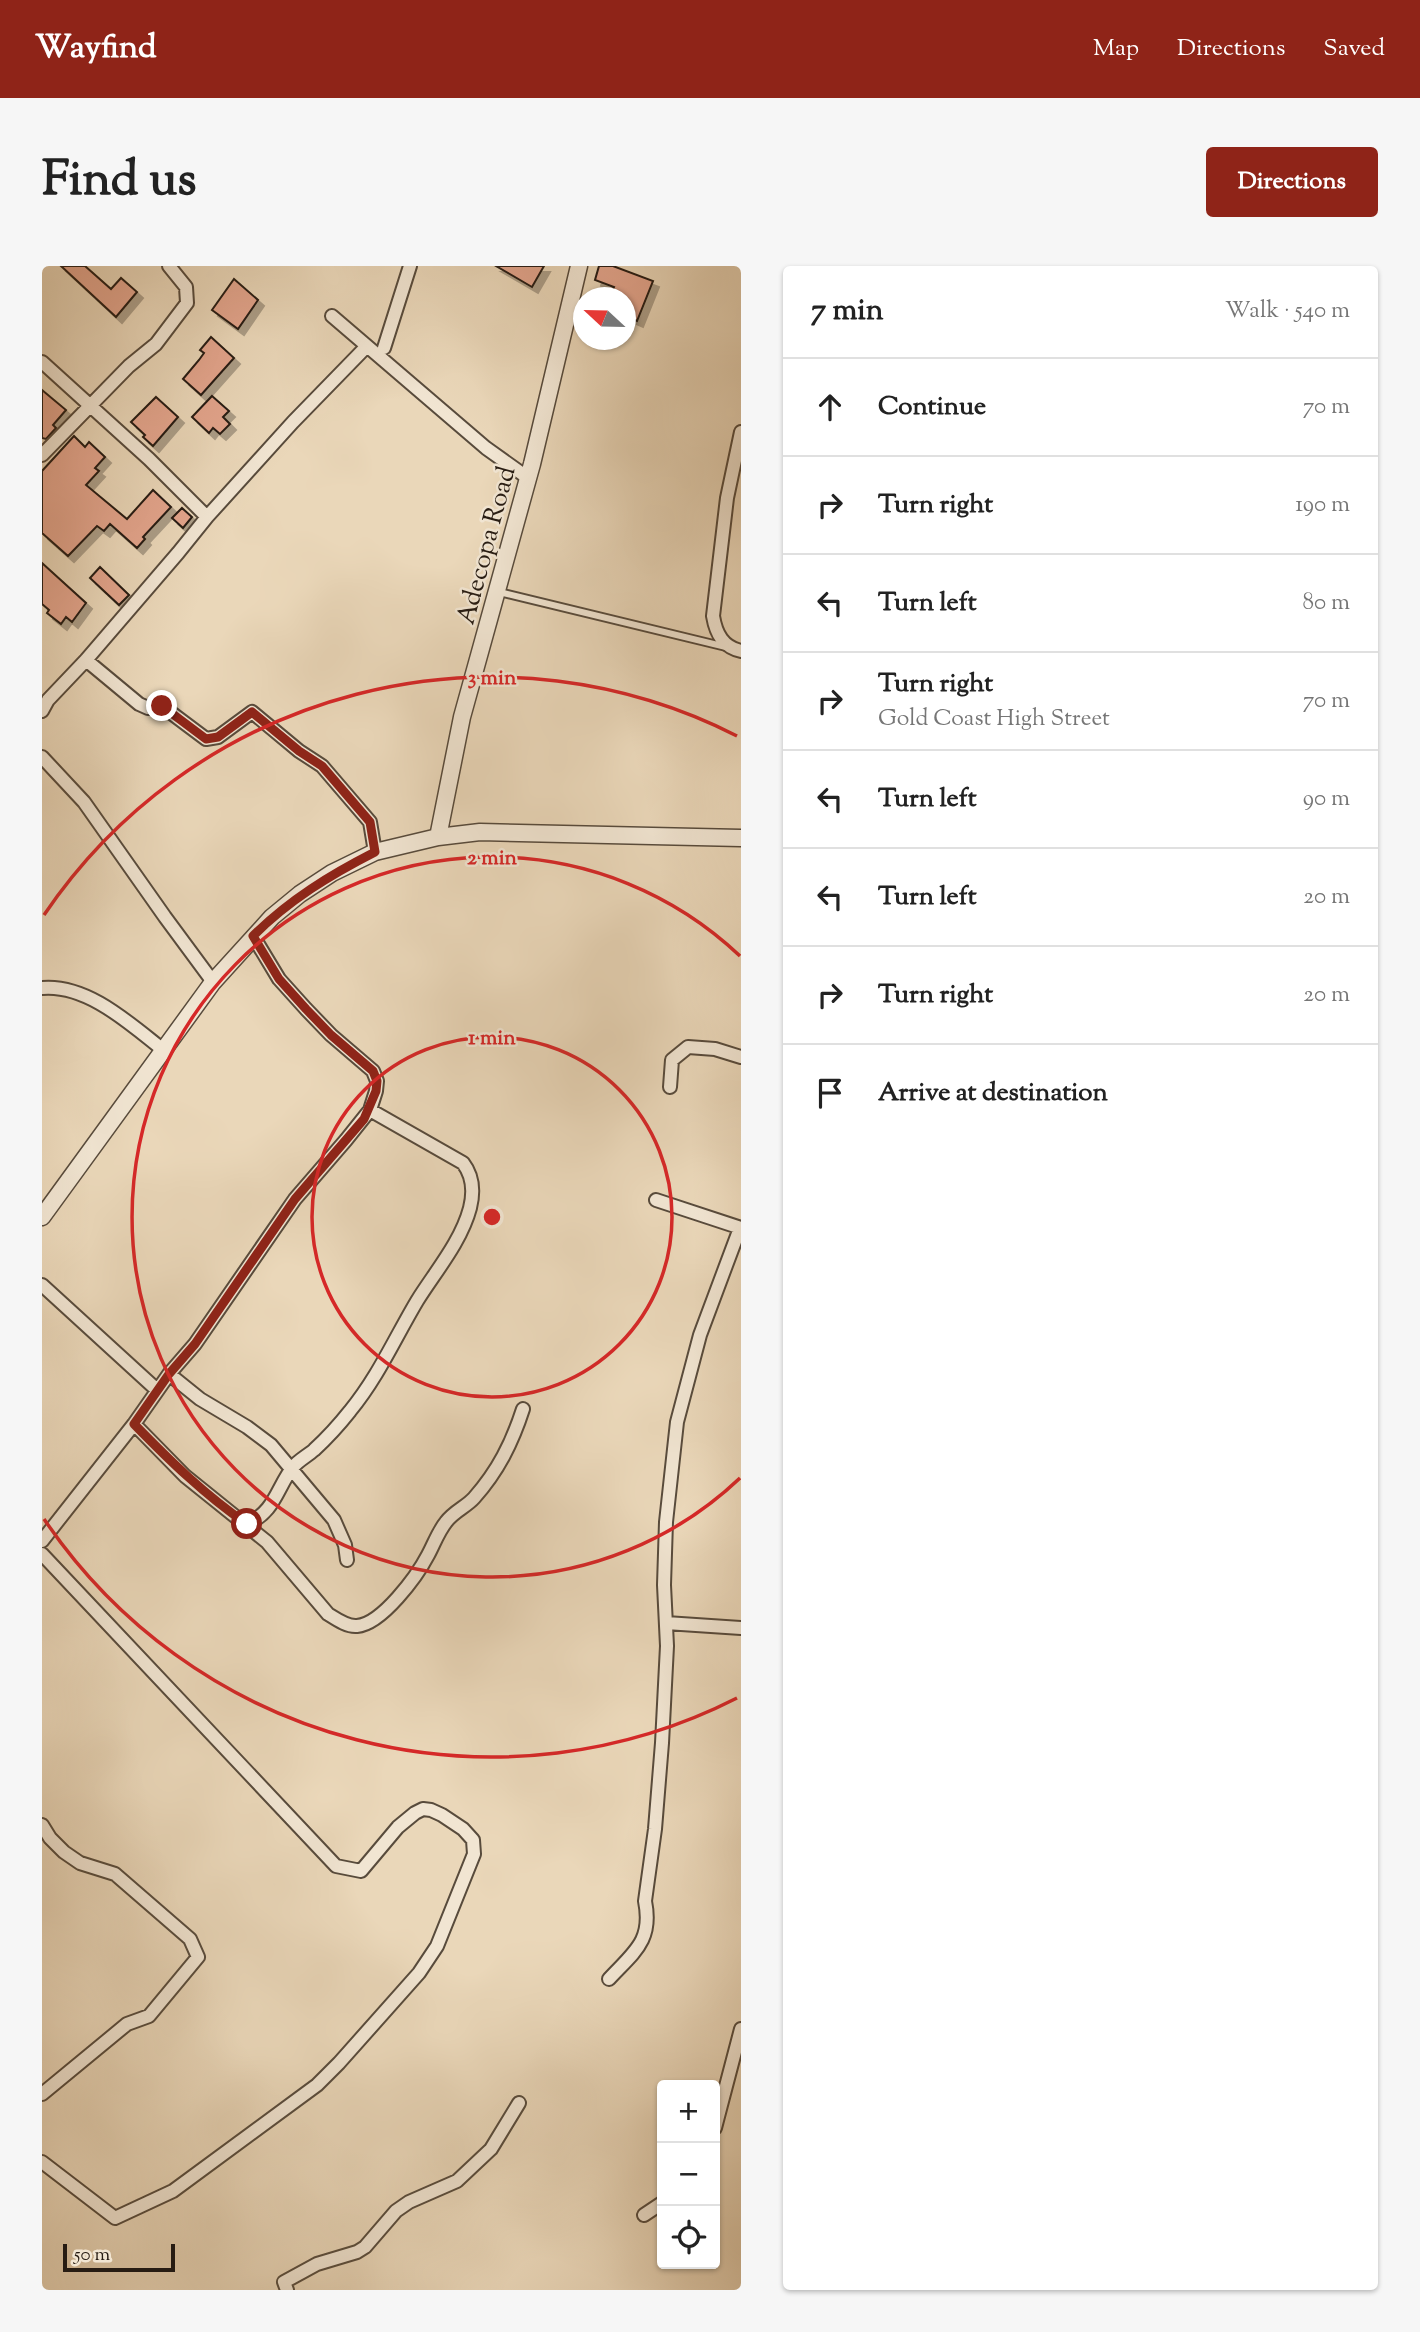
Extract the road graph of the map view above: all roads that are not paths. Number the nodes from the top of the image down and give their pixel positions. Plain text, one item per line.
1 (169, 266) edge
2 (410, 266) edge
3 (579, 266) edge
4 (332, 316) dead end
5 (367, 346) junction
6 (384, 348) dead end
7 (42, 362) edge
8 (90, 404) junction
9 (741, 432) edge
10 (42, 455) edge
11 (528, 478) junction
12 (207, 517) junction
13 (497, 591) junction
14 (735, 649) edge
15 (86, 660) junction
16 (42, 711) edge
17 (42, 757) edge
18 (438, 837) junction
19 (741, 838) edge
20 (375, 852) junction
21 (253, 936) junction
22 (213, 982) junction
23 (42, 988) edge
24 (162, 1049) junction
25 (741, 1057) edge
26 (670, 1087) dead end
27 (370, 1110) junction
28 (656, 1200) dead end
29 (42, 1217) edge
30 (741, 1228) edge
31 (42, 1285) edge
32 (169, 1374) junction
33 (158, 1390) junction
34 (523, 1409) dead end
35 (134, 1424) junction
36 (292, 1468) junction
37 (247, 1524) junction
38 (42, 1541) edge
39 (42, 1554) edge
40 (347, 1560) dead end
41 (666, 1623) junction
42 (741, 1628) edge
43 (42, 1825) edge
44 (609, 1979) dead end
45 (741, 2029) edge
46 (42, 2094) edge
47 (519, 2103) dead end
48 (720, 2109) edge
49 (42, 2162) edge
50 (658, 2206) edge
51 (644, 2215) dead end
52 (287, 2290) edge

1 - 8 street
2 - 6 street
3 - 11 street, Adecopa Road
4 - 5 street
5 - 11 street
5 - 12 street
7 - 8 street
8 - 10 street
8 - 12 street
9 - 14 street
11 - 13 street, Adecopa Road
12 - 15 street
13 - 14 lane
13 - 18 street, Adecopa Road
15 - 16 street
15 - 20 street
17 - 22 street
18 - 19 street
18 - 20 street
20 - 21 street
21 - 22 street
21 - 27 street
22 - 24 street
23 - 24 street
24 - 29 street
25 - 26 street
27 - 32 street
27 - 36 street
28 - 30 street
30 - 41 street
31 - 33 street
32 - 33 street
32 - 36 street
33 - 35 street
34 - 37 street
35 - 37 street
35 - 38 street
36 - 37 street
36 - 40 street
39 - 49 street
41 - 42 street
41 - 44 street
43 - 46 street
45 - 48 street
47 - 52 street
50 - 51 street

